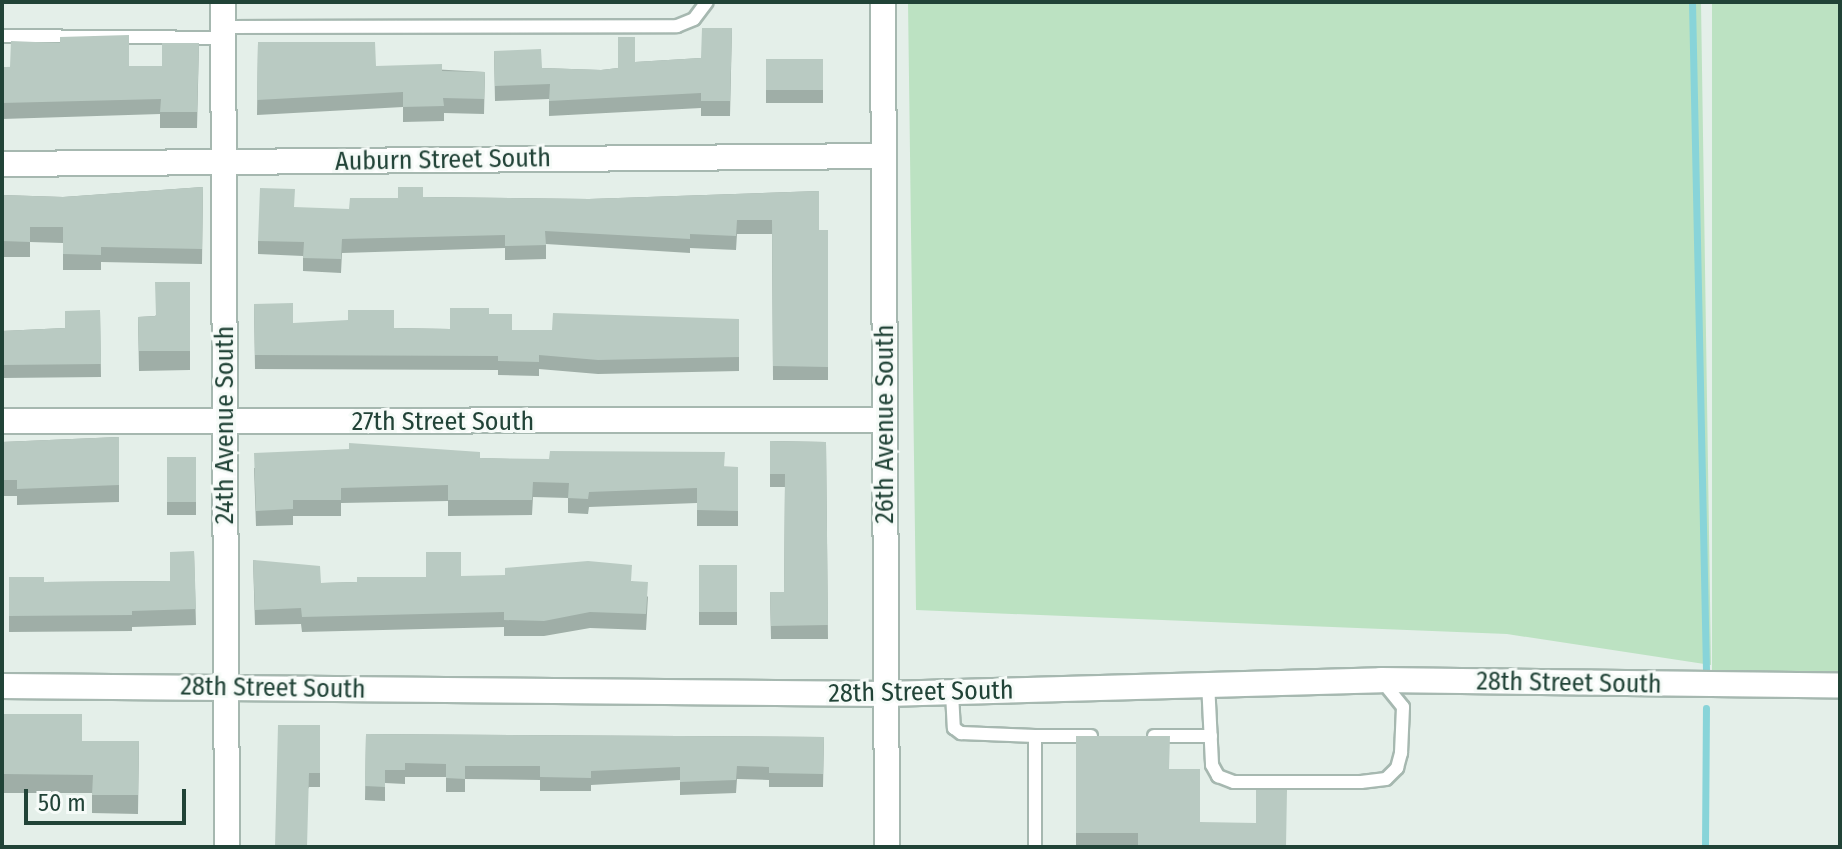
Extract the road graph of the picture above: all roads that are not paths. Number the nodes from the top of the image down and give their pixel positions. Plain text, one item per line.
1 (223, 2) edge
2 (707, 2) edge
3 (883, 2) edge
4 (223, 33) junction
5 (2, 36) edge
6 (884, 156) junction
7 (224, 163) junction
8 (2, 164) edge
9 (885, 420) junction
10 (2, 421) edge
11 (225, 422) junction
12 (1381, 680) junction
13 (1208, 682) junction
14 (2, 686) edge
15 (1840, 686) edge
16 (226, 688) junction
17 (952, 693) junction
18 (886, 694) junction
19 (1035, 736) junction
20 (1099, 736) edge
21 (1131, 736) edge
22 (1211, 736) junction
23 (227, 847) edge
24 (887, 847) edge
25 (1035, 847) edge

1 - 4 street, 24th Avenue South
2 - 4 lane
3 - 6 street, 26th Avenue South
4 - 5 lane
4 - 7 street, 24th Avenue South
6 - 7 street, Auburn Street South
6 - 9 street, 26th Avenue South
7 - 8 street, Auburn Street South
7 - 11 street, 24th Avenue South
9 - 11 street, 27th Street South
9 - 18 street, 26th Avenue South
10 - 11 street, 27th Street South
11 - 16 street, 24th Avenue South
12 - 13 street, 28th Street South
12 - 15 street, 28th Street South
12 - 22 lane
13 - 17 street, 28th Street South
13 - 22 lane
14 - 16 street, 28th Street South
16 - 18 street, 28th Street South
16 - 23 street, 24th Avenue South
17 - 18 street, 28th Street South
17 - 19 lane
18 - 24 street, 26th Avenue South
19 - 20 lane
19 - 25 lane
21 - 22 lane

